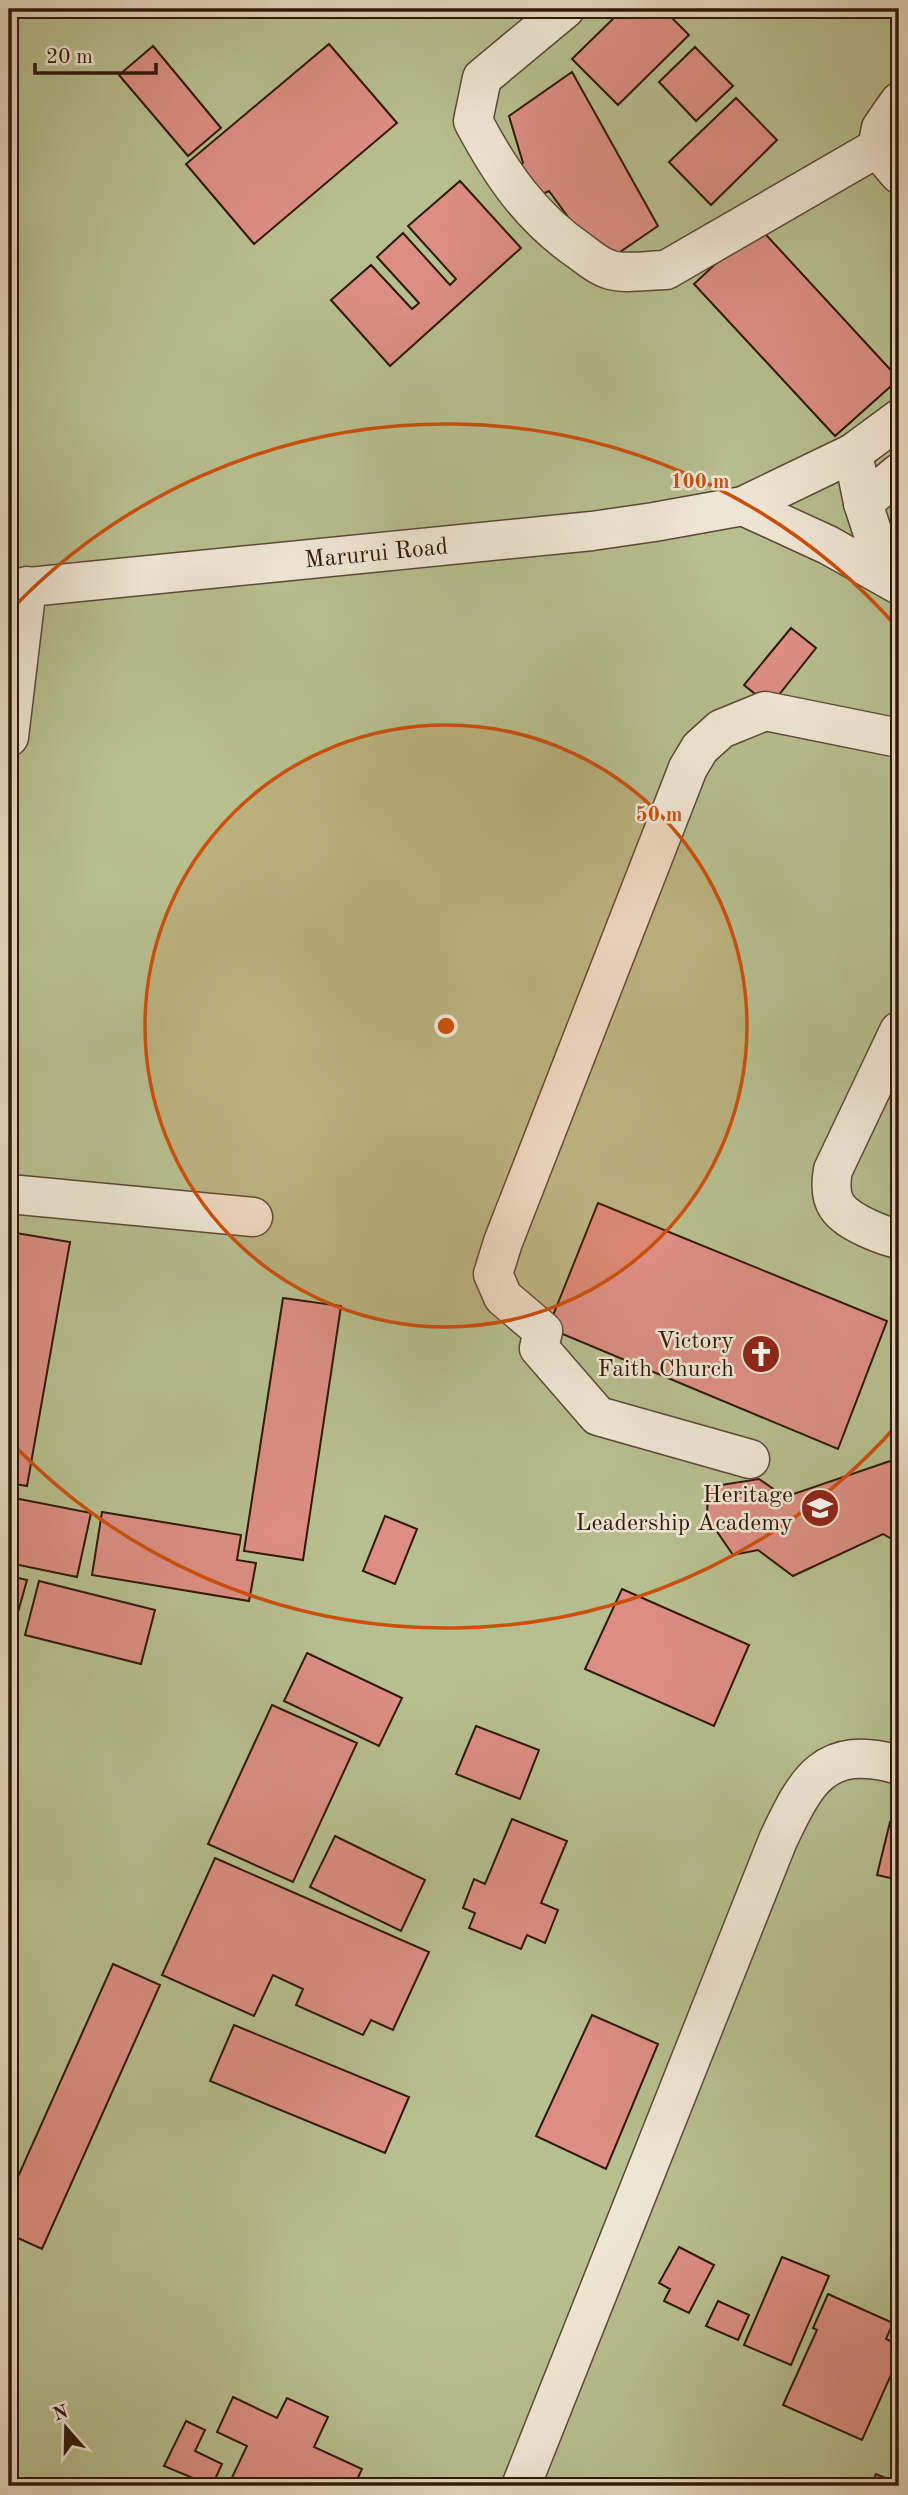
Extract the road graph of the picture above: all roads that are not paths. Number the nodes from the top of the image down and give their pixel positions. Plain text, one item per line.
1 (565, 9) edge
2 (899, 102) edge
3 (888, 161) edge
4 (899, 419) edge
5 (853, 453) junction
6 (899, 473) edge
7 (863, 503) junction
8 (743, 506) junction
9 (890, 573) edge
10 (18, 588) edge
11 (9, 737) edge
12 (899, 738) edge
13 (899, 1031) edge
14 (9, 1194) edge
15 (253, 1217) dead end
16 (899, 1239) edge
17 (750, 1459) dead end
18 (899, 1765) edge
19 (521, 2486) edge

1 - 3 street
2 - 3 street
4 - 5 street, Marurui Road
5 - 7 street
5 - 8 street, Marurui Road
6 - 7 street
7 - 9 street
8 - 9 street
8 - 10 street, Marurui Road
10 - 11 street
12 - 17 street
13 - 16 street
14 - 15 street
18 - 19 street

